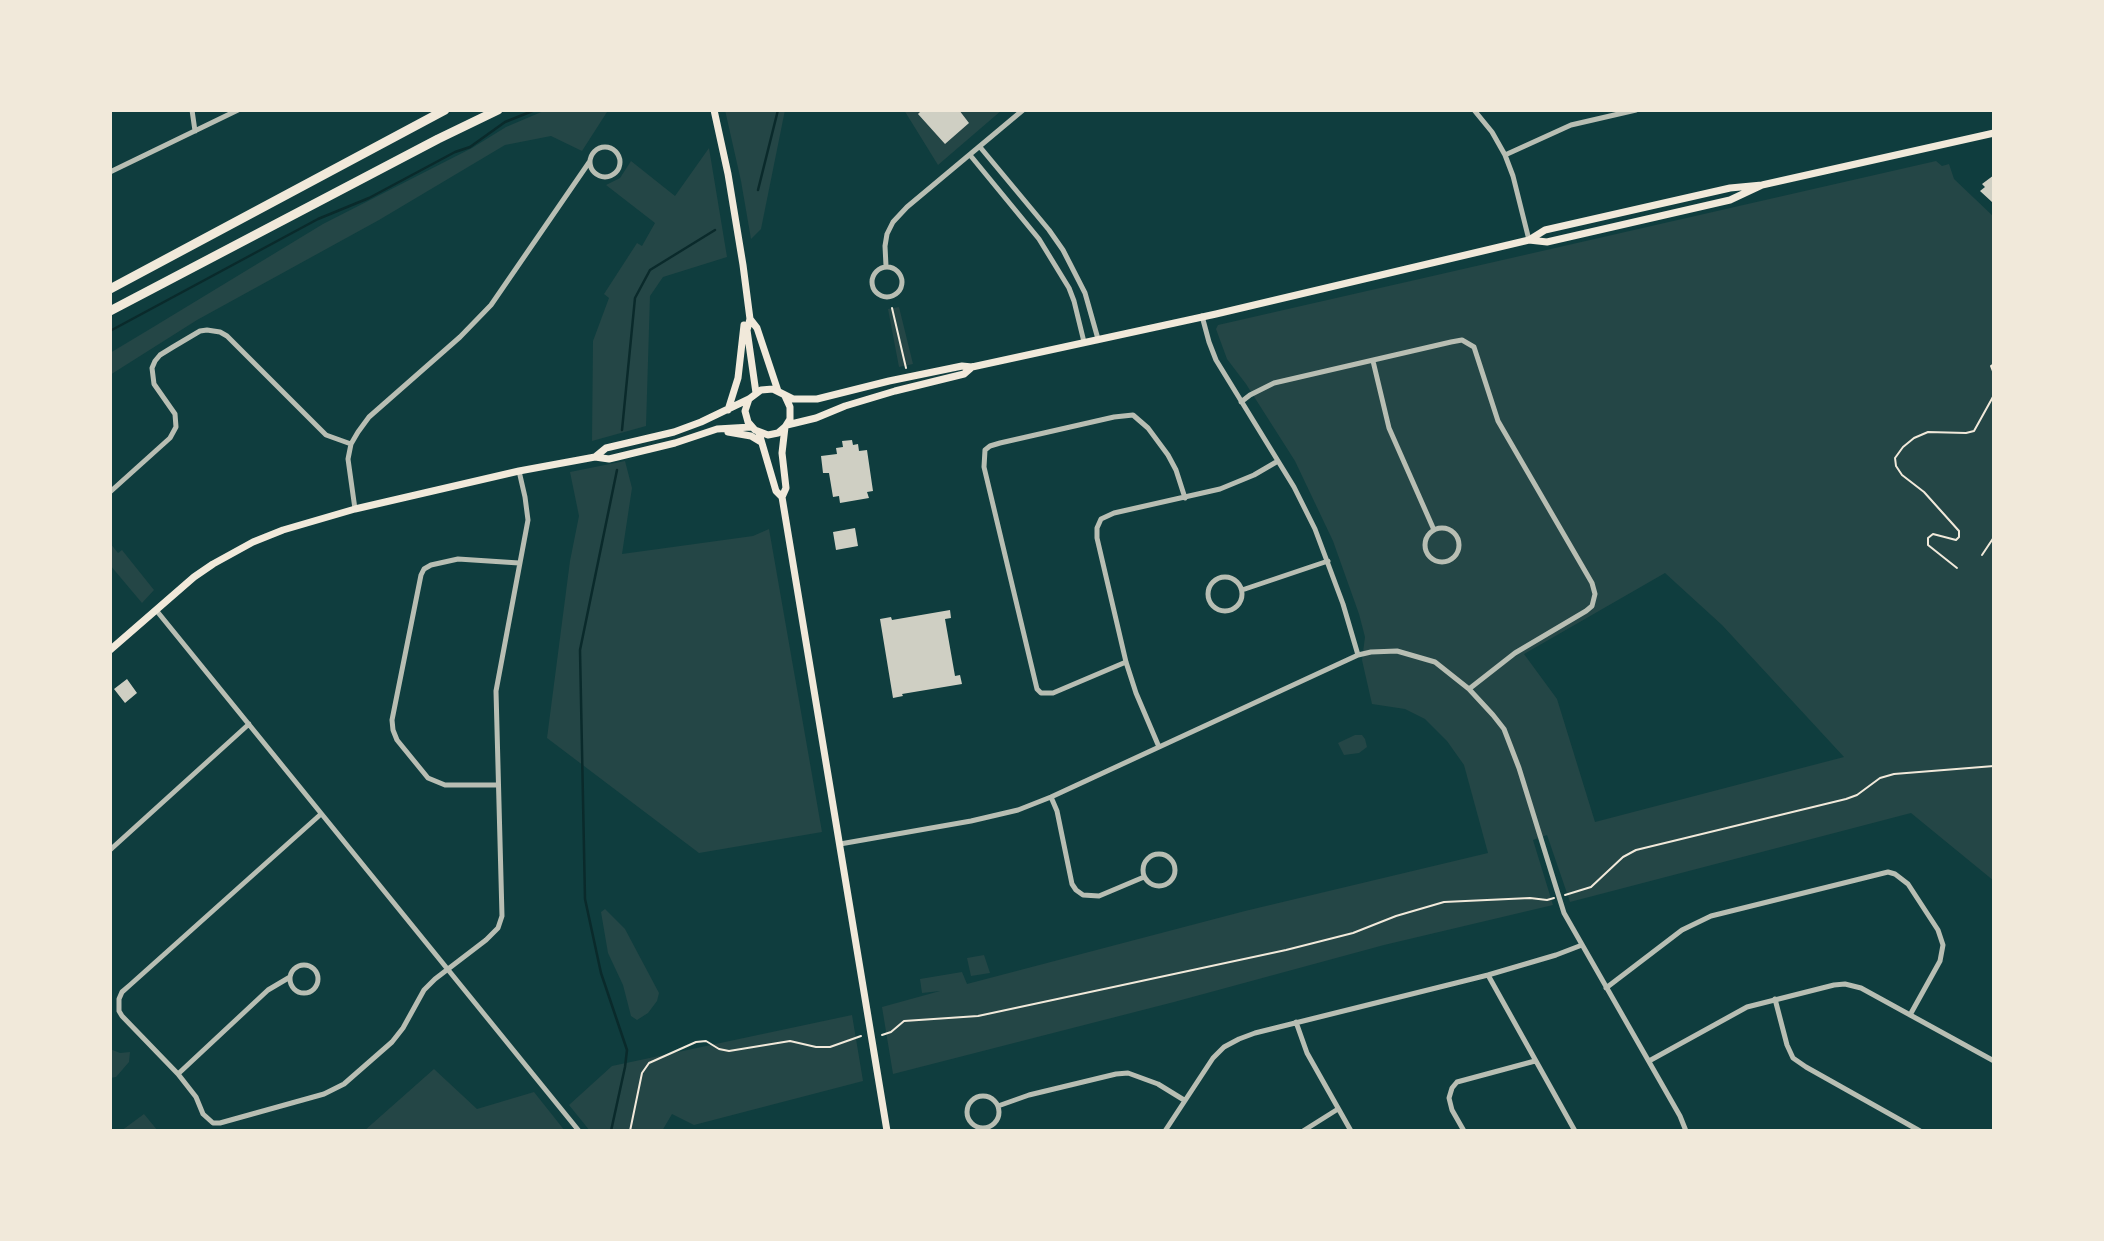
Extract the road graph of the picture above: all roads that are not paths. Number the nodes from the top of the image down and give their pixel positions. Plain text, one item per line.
1 (192, 110) edge
2 (237, 110) edge
3 (445, 110) edge
4 (498, 110) edge
5 (713, 110) edge
6 (1023, 110) edge
7 (1474, 110) edge
8 (1636, 110) edge
9 (195, 131) junction
10 (1992, 133) edge
11 (980, 147) junction
12 (970, 155) junction
13 (1505, 155) junction
14 (590, 161) junction
15 (110, 172) edge
16 (1529, 240) junction
17 (886, 266) junction
18 (110, 289) edge
19 (748, 308) junction
20 (111, 311) edge
21 (1202, 316) junction
22 (750, 319) junction
23 (1098, 339) junction
24 (1084, 342) junction
25 (1373, 360) junction
26 (972, 367) junction
27 (756, 393) junction
28 (781, 393) junction
29 (749, 399) junction
30 (1241, 402) junction
31 (728, 410) junction
32 (786, 426) junction
33 (751, 427) junction
34 (717, 429) junction
35 (759, 433) junction
36 (761, 442) junction
37 (351, 444) junction
38 (595, 457) junction
39 (1278, 461) junction
40 (519, 471) junction
41 (110, 492) edge
42 (782, 497) junction
43 (1185, 498) junction
44 (355, 509) junction
45 (1434, 530) junction
46 (1328, 561) junction
47 (519, 563) junction
48 (1242, 590) junction
49 (156, 610) junction
50 (110, 650) edge
51 (1358, 655) junction
52 (1126, 662) junction
53 (1469, 689) junction
54 (248, 724) junction
55 (1159, 747) junction
56 (498, 785) junction
57 (1051, 797) junction
58 (321, 814) junction
59 (840, 844) junction
60 (110, 850) edge
61 (1144, 877) junction
62 (1582, 945) junction
63 (448, 970) junction
64 (1488, 975) junction
65 (290, 977) junction
66 (1606, 988) junction
67 (1775, 999) junction
68 (1910, 1015) junction
69 (1297, 1022) junction
70 (1535, 1060) junction
71 (1649, 1061) junction
72 (1994, 1061) edge
73 (178, 1074) junction
74 (1184, 1100) junction
75 (998, 1106) junction
76 (1338, 1109) junction
77 (977, 1129) edge
78 (579, 1131) edge
79 (887, 1131) edge
80 (1165, 1131) edge
81 (1303, 1131) edge
82 (1351, 1131) edge
83 (1464, 1131) edge
84 (1575, 1131) edge
85 (1686, 1131) edge
86 (1920, 1131) edge

1 - 9 street
2 - 9 street
3 - 18 highway
4 - 20 highway
5 - 19 main road
6 - 11 street
7 - 13 street
8 - 13 street
9 - 15 street
10 - 16 main road
11 - 12 street
11 - 23 street
12 - 17 street
12 - 24 street
13 - 16 street
14 - 14 street
14 - 37 street
16 - 21 main road
17 - 17 street
19 - 22 main road
19 - 31 main road
21 - 23 main road
21 - 30 street
22 - 27 main road
22 - 28 main road
23 - 24 main road
24 - 26 main road
25 - 30 street
25 - 45 street
25 - 53 street
26 - 28 main road
26 - 32 main road
27 - 28 main road
27 - 29 main road
28 - 32 main road
29 - 31 main road
29 - 33 main road
30 - 39 street
31 - 38 main road
32 - 35 main road
32 - 42 main road
33 - 34 main road
33 - 35 main road
34 - 36 main road
34 - 38 main road
35 - 36 main road
36 - 42 main road
37 - 41 street
37 - 44 street
38 - 40 main road
39 - 43 street
39 - 46 street
40 - 44 main road
40 - 47 street
42 - 59 main road
43 - 52 street
43 - 52 street
44 - 49 main road
45 - 45 street
46 - 48 street
46 - 51 street
47 - 56 street
47 - 56 street
48 - 48 street
49 - 50 main road
49 - 54 street
51 - 53 street
51 - 55 street
52 - 55 street
53 - 62 street
54 - 58 street
54 - 60 street
55 - 57 street
56 - 63 street
57 - 59 street
57 - 61 street
58 - 63 street
58 - 73 street
59 - 79 main road
61 - 61 street
62 - 64 street
62 - 66 street
63 - 73 street
63 - 78 street
64 - 69 street
64 - 70 street
65 - 65 street
65 - 73 street
66 - 68 street
66 - 71 street
67 - 68 street
67 - 71 street
67 - 86 street
68 - 72 street
69 - 74 street
69 - 76 street
70 - 83 street
70 - 84 street
71 - 85 street
74 - 75 street
74 - 80 street
75 - 77 street
75 - 77 street
76 - 81 street
76 - 82 street

